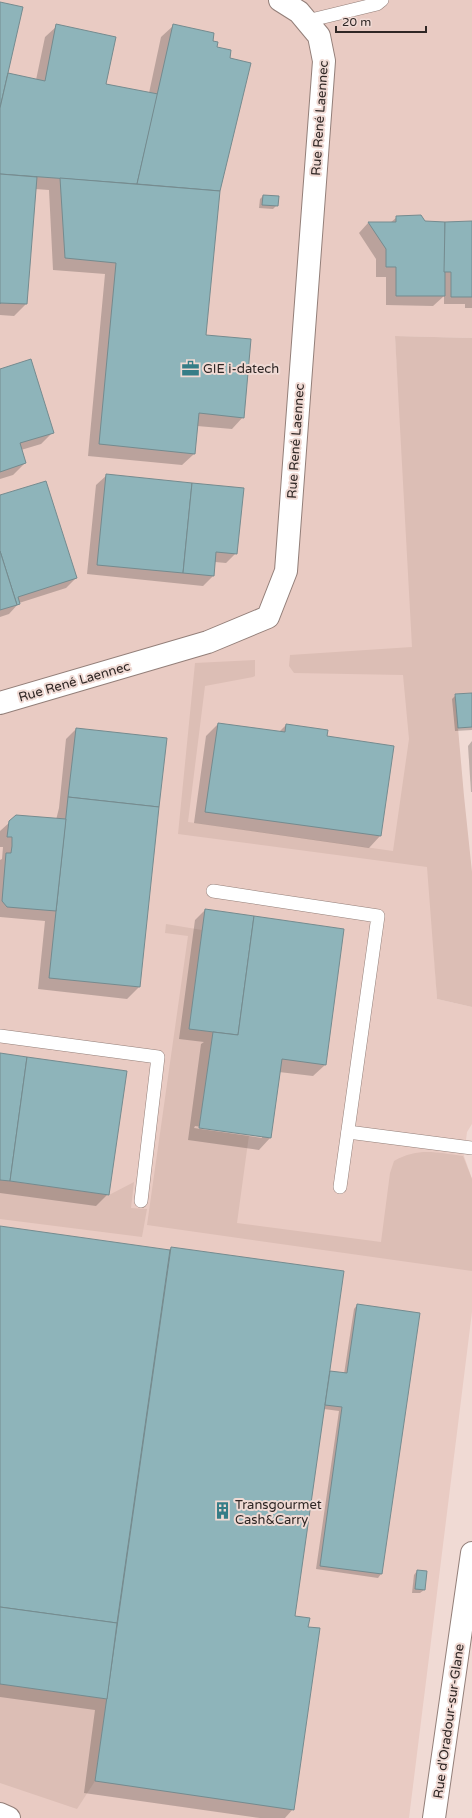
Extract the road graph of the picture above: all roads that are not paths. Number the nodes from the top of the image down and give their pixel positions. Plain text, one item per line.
1 (280, 0) edge
2 (382, 0) edge
3 (307, 21) junction
4 (0, 703) edge
5 (214, 891) dead end
6 (0, 1036) edge
7 (348, 1132) junction
8 (472, 1148) edge
9 (340, 1187) dead end
10 (141, 1201) dead end
11 (472, 1553) edge
12 (0, 1814) edge
13 (10, 1818) edge
14 (434, 1818) edge

1 - 3 street, Rue René Laennec
2 - 3 lane
3 - 4 street, Rue René Laennec
5 - 7 lane
6 - 10 lane
7 - 8 lane
7 - 9 lane
11 - 14 street, Rue d'Oradour-sur-Glane
12 - 13 street

